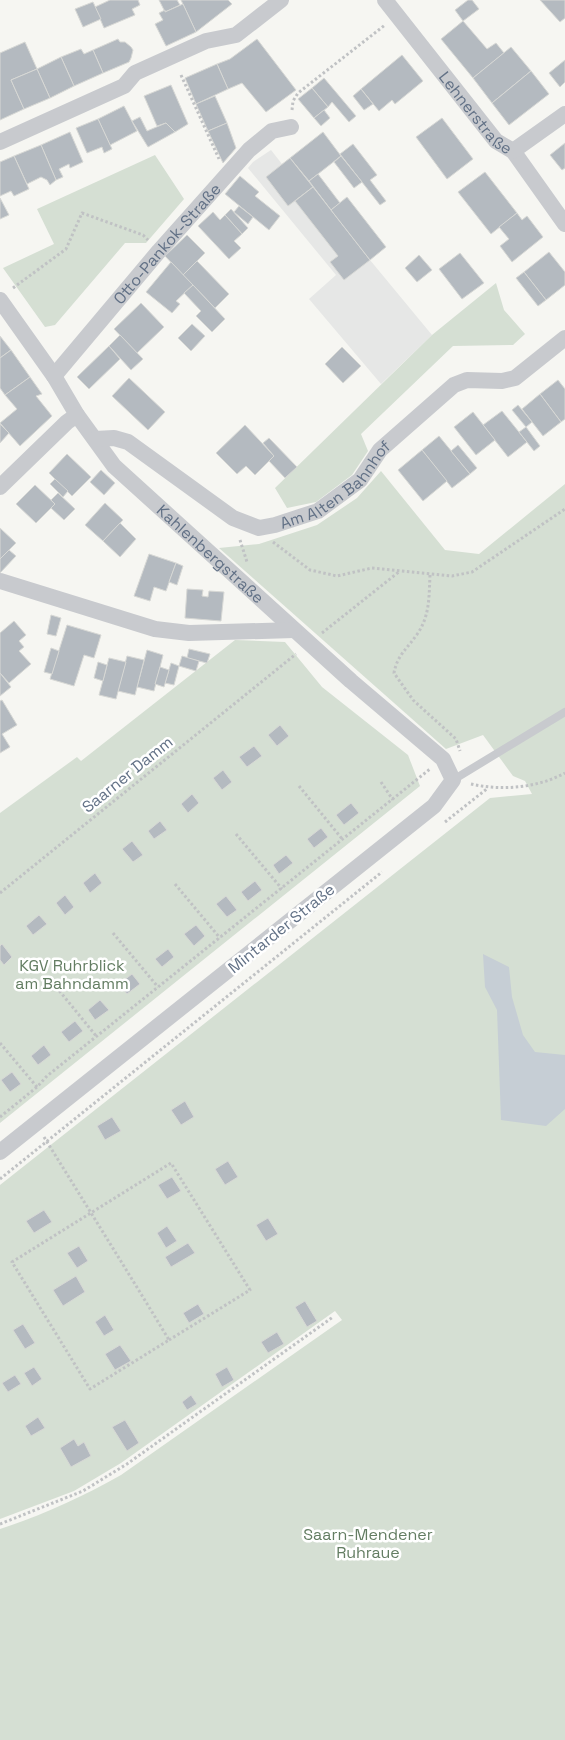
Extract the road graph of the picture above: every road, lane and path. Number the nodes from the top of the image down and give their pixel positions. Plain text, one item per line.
1 (281, 0) edge
2 (385, 0) edge
3 (387, 23) dead end
4 (181, 75) dead end
5 (565, 114) edge
6 (291, 127) joint
7 (0, 142) edge
8 (513, 151) junction
9 (227, 177) junction
10 (565, 224) edge
11 (159, 251) junction
12 (13, 288) dead end
13 (0, 300) edge
14 (565, 338) edge
15 (54, 376) junction
16 (77, 415) junction
17 (96, 439) junction
18 (0, 487) edge
19 (565, 509) edge
20 (233, 518) junction
21 (259, 528) junction
22 (400, 571) junction
23 (430, 575) junction
24 (0, 581) edge
25 (257, 595) junction
26 (346, 614) dead end
27 (294, 630) junction
28 (270, 674) dead end
29 (565, 712) edge
30 (443, 760) junction
31 (565, 773) edge
32 (453, 780) junction
33 (381, 782) dead end
34 (299, 786) dead end
35 (394, 800) junction
36 (441, 825) dead end
37 (236, 834) dead end
38 (343, 840) junction
39 (387, 868) dead end
40 (175, 884) dead end
41 (282, 889) junction
42 (0, 893) edge
43 (113, 933) dead end
44 (220, 938) junction
45 (53, 983) dead end
46 (158, 987) junction
47 (96, 1037) junction
48 (0, 1042) edge
49 (37, 1087) junction
50 (0, 1117) edge
51 (36, 1124) junction
52 (47, 1142) junction
53 (0, 1152) edge
54 (0, 1179) edge
55 (91, 1213) junction
56 (333, 1317) dead end
57 (169, 1340) junction
58 (0, 1524) edge

1 - 7 street
2 - 8 street, Lehnerstraße
3 - 6 path
4 - 9 path
5 - 8 street
6 - 9 street, Otto-Pankok-Straße
8 - 10 street, Lehnerstraße
9 - 11 street, Otto-Pankok-Straße
11 - 12 path
11 - 15 street, Otto-Pankok-Straße
13 - 15 street, Kahlenbergstraße
14 - 21 street, Am Alten Bahnhof
15 - 16 street, Kahlenbergstraße
16 - 17 street, Kahlenbergstraße
16 - 18 street
17 - 20 street, Am Alten Bahnhof
17 - 25 street, Kahlenbergstraße
19 - 23 path
20 - 21 street, Am Alten Bahnhof
20 - 25 path
21 - 22 path
22 - 23 path
22 - 26 path
23 - 32 path
24 - 27 street
25 - 27 street, Kahlenbergstraße
27 - 30 street, Kahlenbergstraße
28 - 42 path, Saarner Damm
29 - 32 lane, Mintarder Straße
30 - 32 street, Kahlenbergstraße
30 - 35 path
31 - 36 path
32 - 51 street, Mintarder Straße
33 - 35 path
34 - 38 path
35 - 38 path
37 - 41 path
38 - 41 path
39 - 52 path
40 - 44 path
41 - 44 path
43 - 46 path
44 - 46 path
45 - 47 path
46 - 47 path
47 - 49 path
48 - 49 path
49 - 50 path
51 - 52 path
51 - 53 street, Mintarder Straße
52 - 54 path
52 - 55 path
55 - 57 path
55 - 57 path
55 - 57 path
56 - 58 path

